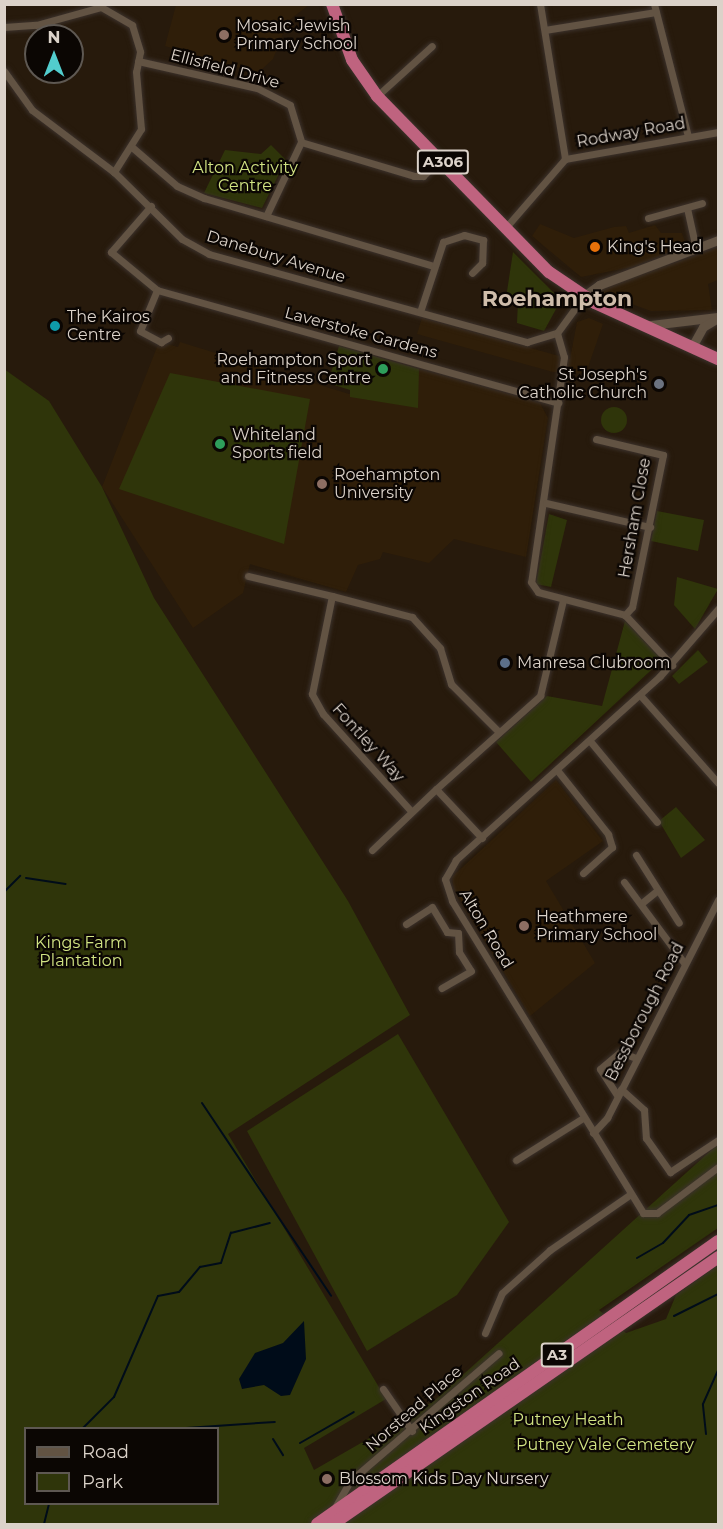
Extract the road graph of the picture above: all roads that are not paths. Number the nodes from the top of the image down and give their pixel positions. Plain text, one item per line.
1 (332, 4) edge
2 (540, 4) edge
3 (655, 8) edge
4 (4, 27) edge
5 (545, 30) junction
6 (432, 46) dead end
7 (138, 61) junction
8 (4, 71) edge
9 (377, 96) junction
10 (718, 132) edge
11 (688, 136) junction
12 (301, 142) junction
13 (133, 148) junction
14 (441, 159) junction
15 (565, 159) junction
16 (114, 172) junction
17 (702, 203) dead end
18 (151, 206) junction
19 (687, 208) junction
20 (266, 216) junction
21 (648, 218) dead end
22 (507, 226) junction
23 (718, 240) edge
24 (696, 249) junction
25 (433, 266) junction
26 (472, 273) dead end
27 (158, 290) junction
28 (584, 296) junction
29 (420, 312) junction
30 (718, 317) edge
31 (651, 324) junction
32 (557, 333) junction
33 (168, 338) dead end
34 (693, 345) junction
35 (718, 359) edge
36 (558, 403) junction
37 (596, 439) dead end
38 (546, 503) junction
39 (650, 527) junction
40 (248, 576) dead end
41 (332, 596) junction
42 (563, 600) junction
43 (718, 609) edge
44 (625, 615) junction
45 (672, 665) junction
46 (640, 695) junction
47 (498, 731) junction
48 (590, 741) junction
49 (557, 770) junction
50 (718, 783) edge
51 (435, 789) junction
52 (411, 810) junction
53 (657, 822) dead end
54 (482, 838) junction
55 (372, 850) dead end
56 (636, 855) dead end
57 (582, 873) dead end
58 (624, 882) dead end
59 (658, 890) junction
60 (644, 902) junction
61 (718, 903) edge
62 (679, 923) dead end
63 (406, 924) dead end
64 (468, 927) junction
65 (458, 933) junction
66 (685, 964) junction
67 (441, 988) dead end
68 (636, 1058) junction
69 (619, 1092) junction
70 (583, 1118) junction
71 (593, 1132) junction
72 (718, 1140) edge
73 (516, 1160) dead end
74 (718, 1167) edge
75 (631, 1194) junction
76 (718, 1241) edge
77 (718, 1257) edge
78 (484, 1333) dead end
79 (499, 1353) dead end
80 (383, 1389) dead end
81 (412, 1431) junction
82 (348, 1486) junction
83 (360, 1494) junction
84 (332, 1520) edge
85 (317, 1524) edge

1 - 9 highway, A306
2 - 5 street
3 - 5 street
3 - 11 street
4 - 7 street
5 - 15 street
6 - 9 street
7 - 12 street, Ellisfield Drive
7 - 13 street
8 - 16 street, Danebury Avenue
9 - 14 highway, A306
10 - 11 street, Rodway Road
11 - 15 street, Rodway Road
12 - 14 street
12 - 20 street
13 - 16 street
13 - 20 street
14 - 22 highway, A306
15 - 22 street, Rodway Road
16 - 18 street, Danebury Avenue
17 - 19 street
18 - 27 street, Laverstoke Gardens
18 - 29 street, Danebury Avenue
19 - 21 street
19 - 24 street
20 - 25 street
22 - 28 highway, A306
23 - 24 street
24 - 28 street
25 - 26 street
25 - 29 street
27 - 33 street
27 - 36 street, Laverstoke Gardens
28 - 31 highway, A306
28 - 32 street
29 - 32 street, Danebury Avenue
30 - 31 street
30 - 34 street
31 - 34 highway, A306
32 - 36 street
34 - 35 highway, A306
36 - 38 street
37 - 39 street, Hersham Close
38 - 39 street
38 - 42 street
39 - 44 street, Hersham Close
40 - 41 street
41 - 47 street
41 - 52 street, Fontley Way
42 - 44 street
42 - 47 street
43 - 45 street, Alton Road
44 - 45 street
45 - 46 street, Alton Road
46 - 48 street, Alton Road
46 - 50 street
47 - 51 street
48 - 49 street, Alton Road
48 - 53 street
49 - 54 street, Alton Road
49 - 57 street
51 - 52 street
51 - 54 street
52 - 55 street
54 - 64 street, Alton Road
56 - 59 street
58 - 60 street
59 - 60 street
59 - 62 street
60 - 66 street
61 - 66 street, Bessborough Road
63 - 65 street
64 - 65 street
64 - 70 street, Alton Road
65 - 67 street
66 - 68 street, Bessborough Road
68 - 69 street, Bessborough Road
68 - 69 street
69 - 71 street, Bessborough Road
69 - 72 street
70 - 71 street, Alton Road
70 - 73 street
71 - 75 street, Alton Road
74 - 75 street, Alton Road
75 - 78 street
76 - 83 highway, Kingston Road / A3
77 - 84 highway, Kingston Road / A3
79 - 81 street, Norstead Place
80 - 81 street
81 - 82 street, Norstead Place
82 - 83 street
82 - 84 street, Norstead Place
83 - 84 highway, Kingston Road / A3
84 - 85 highway, A3

